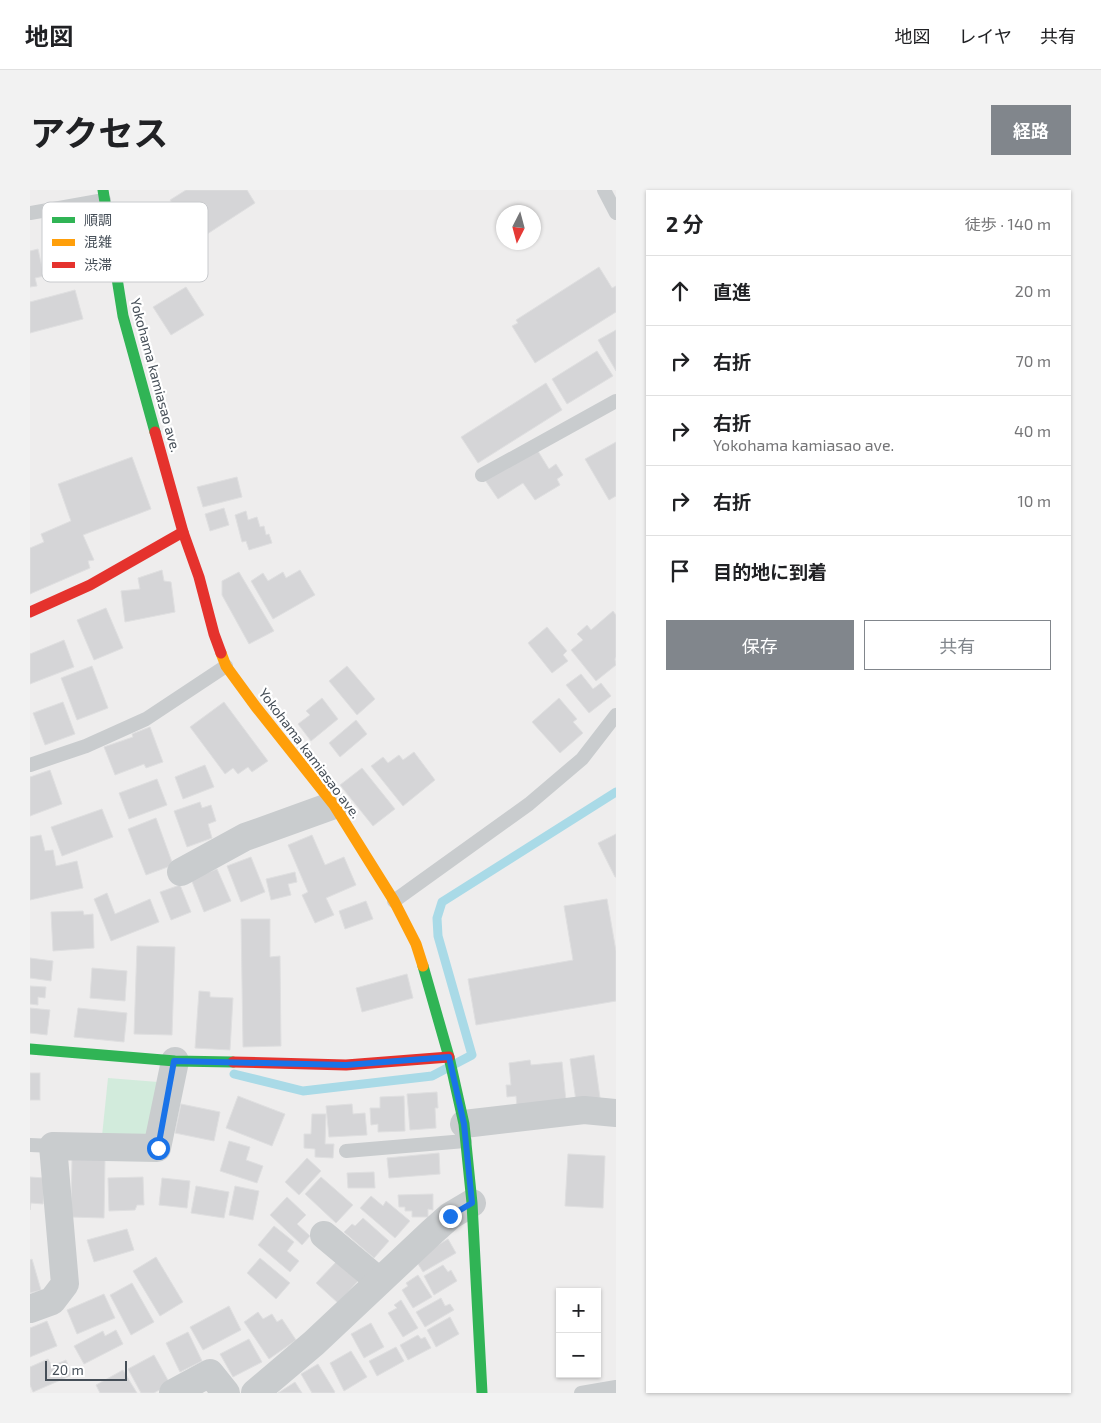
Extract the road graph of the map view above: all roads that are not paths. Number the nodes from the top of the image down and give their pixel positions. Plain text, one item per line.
1 (604, 190) edge
2 (104, 195) edge
3 (75, 202) edge
4 (616, 213) edge
5 (118, 282) edge
6 (616, 401) edge
7 (482, 475) dead end
8 (183, 532) junction
9 (30, 612) edge
10 (226, 666) junction
11 (616, 715) edge
12 (30, 766) edge
13 (334, 805) junction
14 (181, 872) dead end
15 (394, 901) junction
16 (30, 1049) edge
17 (450, 1060) junction
18 (174, 1061) junction
19 (616, 1112) edge
20 (465, 1132) junction
21 (41, 1145) edge
22 (346, 1151) dead end
23 (472, 1203) junction
24 (324, 1234) dead end
25 (379, 1281) junction
26 (30, 1309) edge
27 (616, 1387) edge
28 (173, 1393) edge
29 (226, 1393) edge
30 (255, 1393) edge
31 (482, 1393) edge
32 (581, 1393) edge

1 - 4 lane
2 - 3 lane
5 - 8 main road, Yokohama kamiasao ave.
6 - 7 lane
8 - 9 main road
8 - 10 main road, Yokohama kamiasao ave.
10 - 12 lane
10 - 13 main road, Yokohama kamiasao ave.
11 - 15 lane
13 - 14 street
13 - 15 main road, Yokohama kamiasao ave.
15 - 17 main road, Yokohama kamiasao ave.
16 - 18 main road
17 - 18 main road
17 - 20 main road, Yokohama kamiasao ave.
18 - 21 street
19 - 20 street
20 - 22 lane
20 - 23 main road, Yokohama kamiasao ave.
21 - 26 street
23 - 25 street
23 - 31 main road, Yokohama kamiasao ave.
24 - 25 street
25 - 30 street
27 - 32 lane
28 - 29 street

